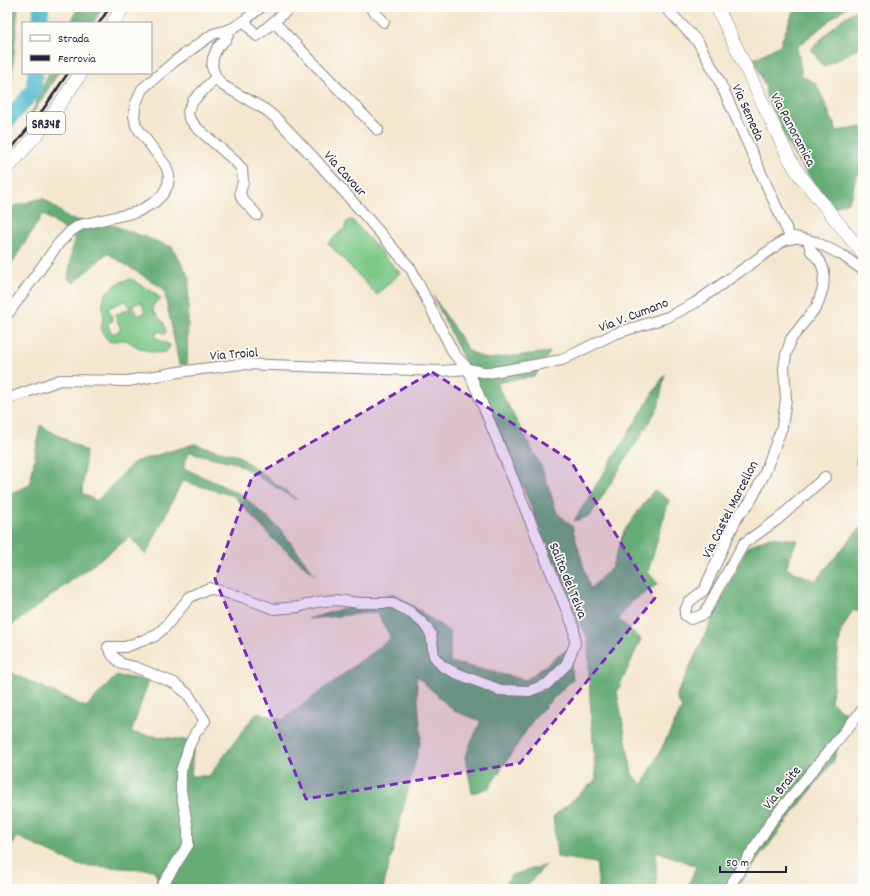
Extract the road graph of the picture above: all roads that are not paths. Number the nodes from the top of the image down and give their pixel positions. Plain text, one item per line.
1 (123, 7) edge
2 (261, 7) edge
3 (291, 7) edge
4 (370, 7) edge
5 (664, 7) edge
6 (717, 7) edge
7 (244, 21) junction
8 (114, 22) edge
9 (274, 22) junction
10 (384, 22) dead end
11 (231, 29) junction
12 (80, 74) edge
13 (216, 78) junction
14 (378, 130) dead end
15 (7, 169) edge
16 (257, 215) dead end
17 (791, 239) junction
18 (808, 240) junction
19 (863, 254) edge
20 (863, 270) edge
21 (7, 315) edge
22 (468, 369) junction
23 (7, 399) edge
24 (825, 477) dead end
25 (863, 709) edge
26 (160, 889) edge
27 (728, 889) edge

1 - 8 main road
2 - 7 street
3 - 9 street
4 - 10 street
5 - 17 street, Via Semeda
6 - 19 main road, Via Panoramica
7 - 9 street
7 - 11 street
9 - 14 street
11 - 13 street
11 - 21 street
12 - 15 main road, SR348
13 - 16 street
13 - 22 street, Via Cavour
17 - 18 street
17 - 22 street, Via V. Cumano
18 - 20 street
18 - 24 street, Via Castel Marcellon
22 - 23 street, Via Troiol
22 - 26 street, Salita del Telva
25 - 27 street, Via Braite

